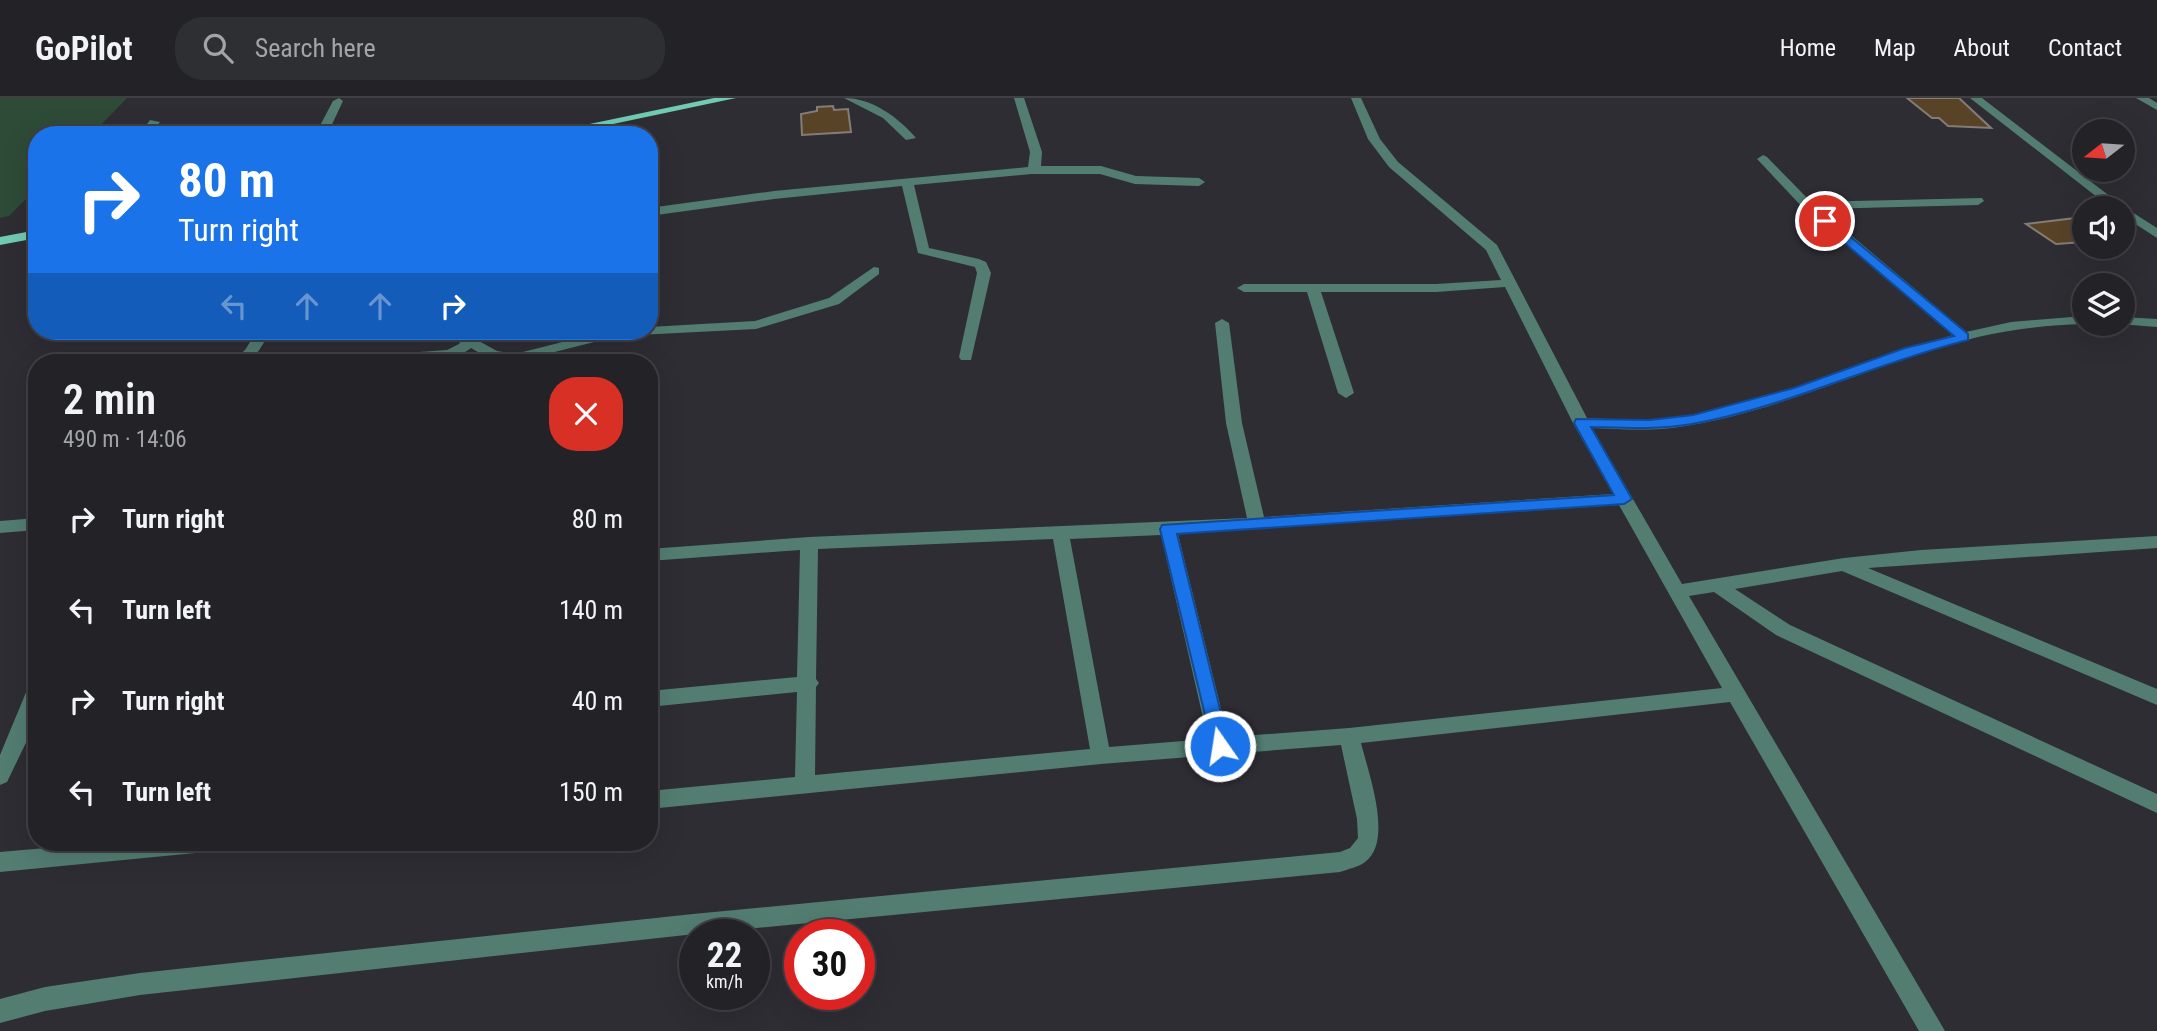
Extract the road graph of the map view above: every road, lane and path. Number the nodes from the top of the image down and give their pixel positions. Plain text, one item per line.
1 (732, 98) edge
2 (849, 98) edge
3 (1019, 98) edge
4 (1356, 98) edge
5 (1975, 98) edge
6 (2141, 98) edge
7 (338, 101) dead end
8 (2157, 107) edge
9 (154, 121) dead end
10 (150, 126) edge
11 (326, 126) edge
12 (590, 126) edge
13 (910, 138) dead end
14 (1763, 159) dead end
15 (1031, 170) junction
16 (1199, 182) dead end
17 (907, 183) junction
18 (2103, 196) edge
19 (1978, 201) dead end
20 (1808, 206) junction
21 (658, 211) edge
22 (2135, 219) edge
23 (2157, 233) edge
24 (28, 236) edge
25 (0, 241) edge
26 (874, 271) dead end
27 (1510, 283) junction
28 (1244, 288) dead end
29 (1313, 288) junction
30 (2072, 320) edge
31 (2135, 322) edge
32 (1222, 323) dead end
33 (2157, 323) edge
34 (658, 330) edge
35 (1964, 337) junction
36 (470, 340) edge
37 (476, 340) edge
38 (586, 340) edge
39 (448, 354) edge
40 (492, 354) edge
41 (531, 354) edge
42 (966, 357) dead end
43 (1346, 393) dead end
44 (1581, 423) junction
45 (1624, 499) junction
46 (1257, 523) junction
47 (28, 525) edge
48 (0, 527) edge
49 (1168, 529) junction
50 (1060, 533) junction
51 (2157, 542) edge
52 (808, 543) junction
53 (658, 554) edge
54 (1844, 565) junction
55 (1716, 585) junction
56 (1676, 592) junction
57 (809, 683) junction
58 (1736, 694) junction
59 (658, 698) edge
60 (2157, 698) edge
61 (28, 715) edge
62 (1349, 736) junction
63 (1220, 746) junction
64 (1101, 756) junction
65 (0, 776) edge
66 (805, 785) junction
67 (658, 799) edge
68 (2157, 804) edge
69 (119, 851) edge
70 (0, 862) edge
71 (0, 1012) edge
72 (1933, 1031) edge

1 - 12 main road
2 - 13 street
3 - 15 street
4 - 27 street
5 - 18 street
6 - 8 street
7 - 11 street
9 - 10 street
14 - 20 street
15 - 16 street
15 - 17 street
17 - 21 street
17 - 42 street
19 - 20 street
20 - 35 street
22 - 23 street
24 - 25 main road
26 - 34 street
27 - 29 street
27 - 44 street
28 - 29 street
29 - 43 street
30 - 35 street
31 - 33 street
32 - 46 street
35 - 44 street
36 - 39 street
37 - 40 street
38 - 41 street
44 - 45 street
45 - 46 street
45 - 56 street
46 - 49 street
47 - 48 street
49 - 50 street
49 - 63 street
50 - 52 street
50 - 64 street
51 - 54 street
52 - 53 street
52 - 57 street
54 - 55 street
54 - 60 street
55 - 56 street
55 - 68 street
56 - 58 street
57 - 59 street
57 - 66 street
58 - 62 street
58 - 72 street
61 - 65 street
62 - 63 street
62 - 71 street
63 - 64 street
64 - 66 street
66 - 67 street
69 - 70 street

